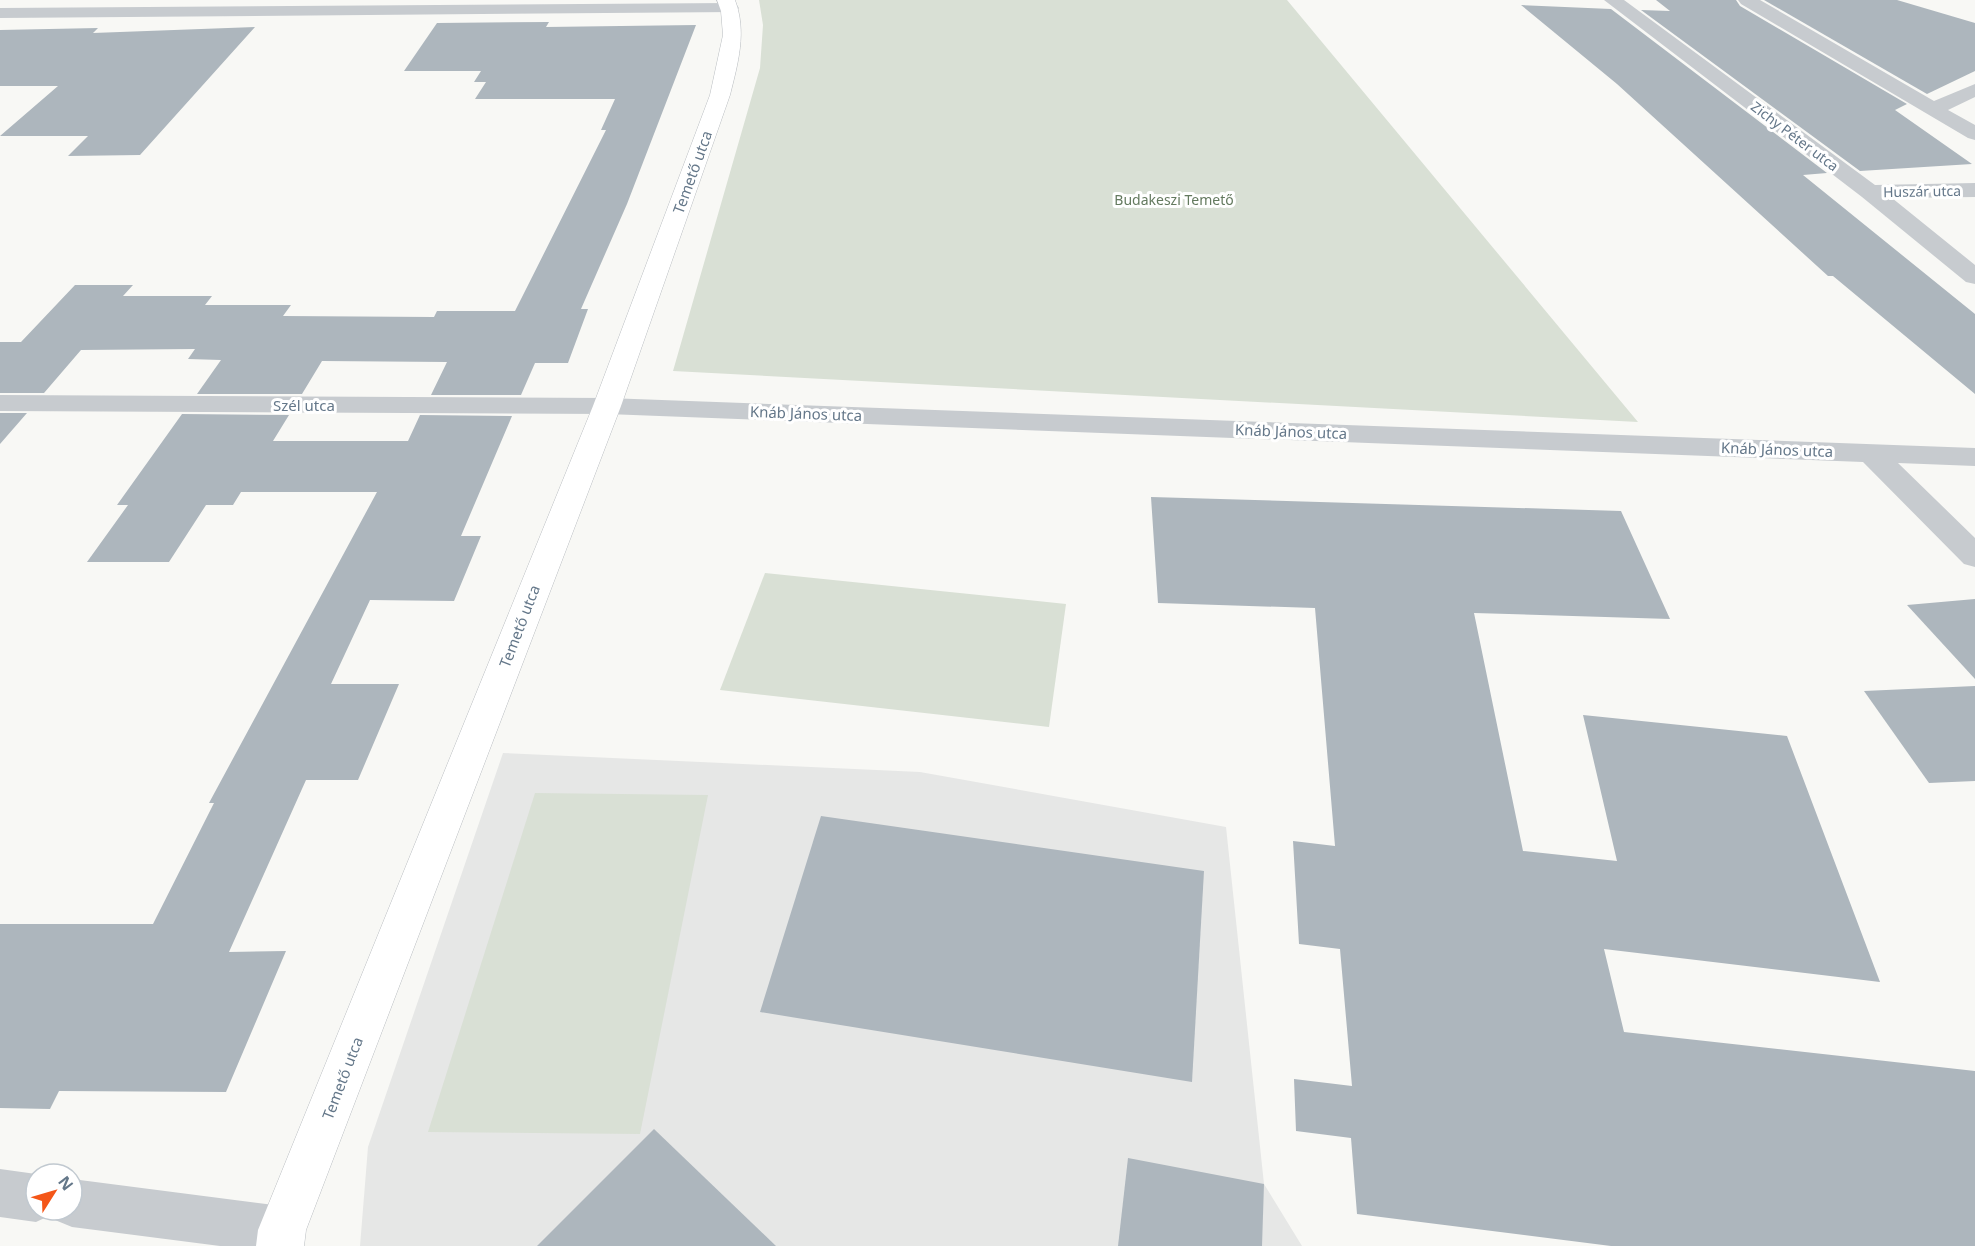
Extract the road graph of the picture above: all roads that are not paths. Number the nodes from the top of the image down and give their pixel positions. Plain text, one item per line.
1 (1613, 0) edge
2 (1747, 0) edge
3 (728, 4) edge
4 (0, 13) edge
5 (1975, 90) edge
6 (1934, 109) junction
7 (1975, 134) edge
8 (1975, 190) edge
9 (1870, 192) junction
10 (1975, 277) edge
11 (0, 404) edge
12 (607, 406) junction
13 (1871, 453) junction
14 (1975, 457) edge
15 (1975, 556) edge
16 (0, 1193) edge
17 (24, 1196) edge
18 (84, 1205) edge
19 (281, 1238) edge

1 - 9 street, Zichy Péter utca
2 - 6 street
3 - 4 street
3 - 12 main road, Temető utca
5 - 6 street
6 - 7 street
8 - 9 street, Huszár utca
9 - 10 street, Zichy Péter utca
11 - 12 street, Szél utca
12 - 13 street, Knáb János utca
12 - 19 main road, Temető utca
13 - 14 street, Knáb János utca
13 - 15 street
16 - 17 street
18 - 19 street

